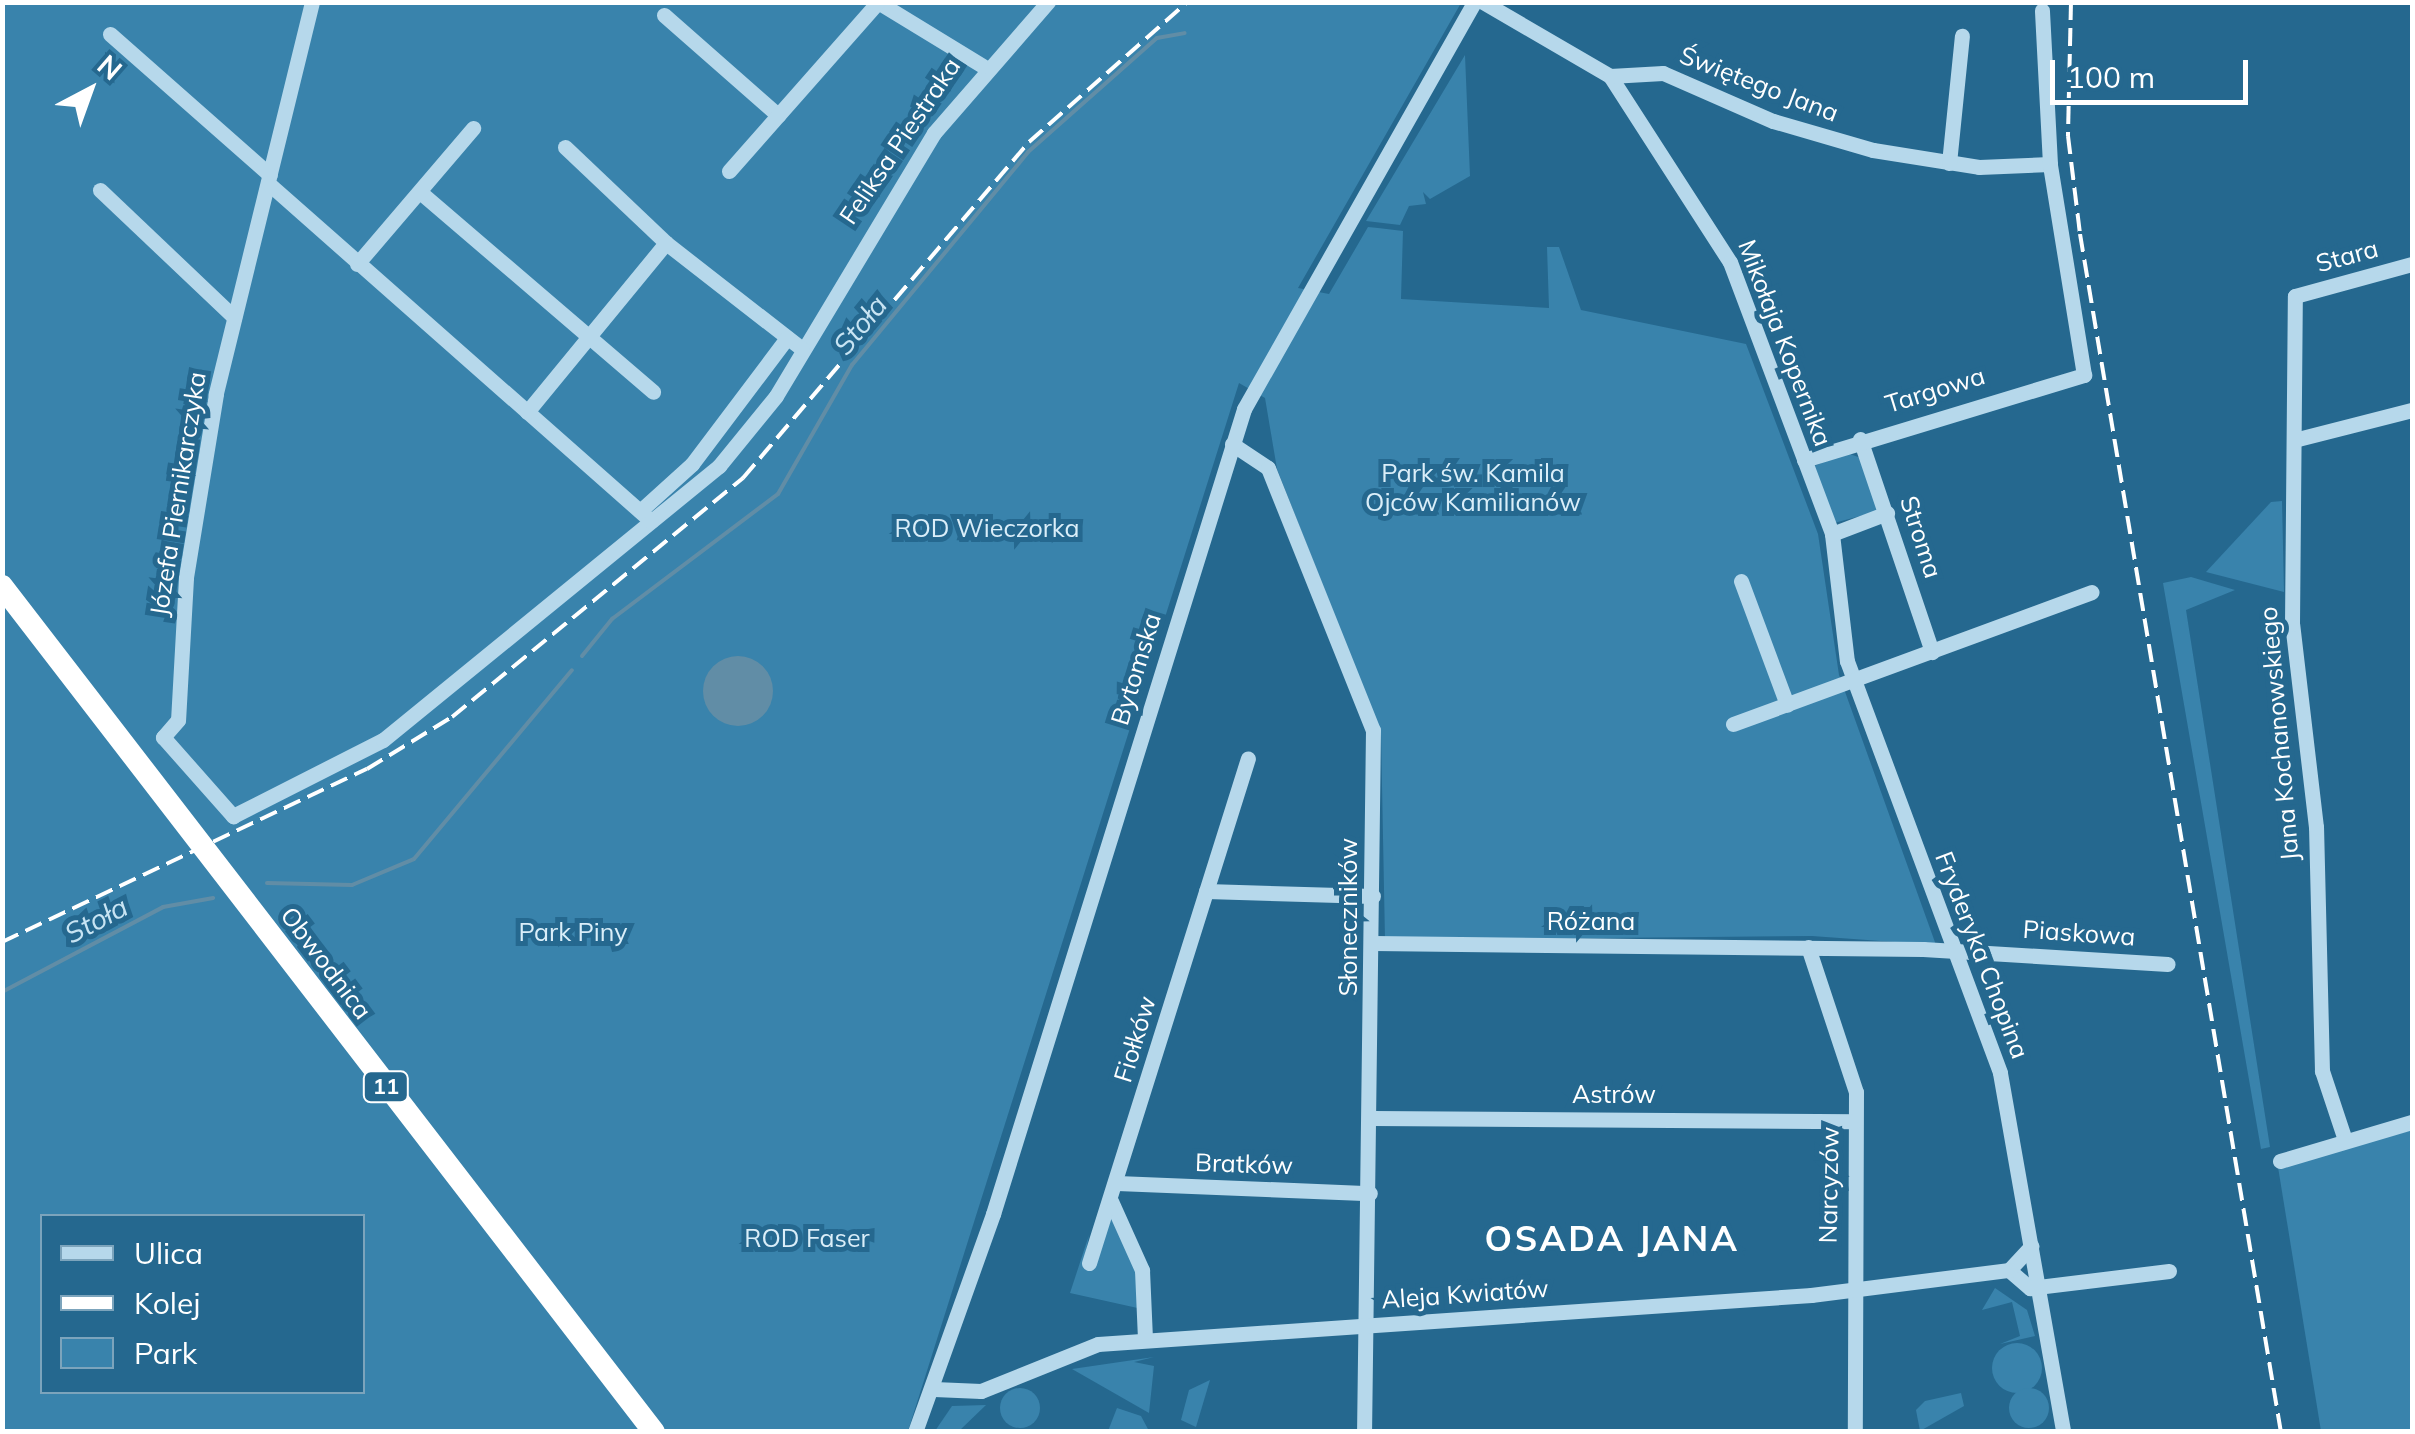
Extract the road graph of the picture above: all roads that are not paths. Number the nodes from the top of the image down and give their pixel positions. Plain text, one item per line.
1 (312, 2) edge
2 (878, 2) edge
3 (1048, 2) edge
4 (1474, 2) edge
5 (1483, 2) edge
6 (2042, 10) dead end
7 (664, 15) dead end
8 (110, 34) dead end
9 (1962, 36) dead end
10 (983, 66) junction
11 (1610, 76) junction
12 (778, 115) junction
13 (473, 128) dead end
14 (565, 147) dead end
15 (1949, 163) junction
16 (2050, 164) junction
17 (729, 171) dead end
18 (269, 179) junction
19 (100, 190) dead end
20 (420, 192) junction
21 (666, 243) junction
22 (358, 264) junction
23 (2412, 264) edge
24 (2294, 296) joint
25 (234, 317) junction
26 (787, 338) junction
27 (587, 340) junction
28 (802, 350) junction
29 (654, 392) dead end
30 (2412, 410) edge
31 (526, 412) junction
32 (1860, 439) junction
33 (2294, 440) junction
34 (1232, 444) junction
35 (1804, 460) junction
36 (1887, 513) junction
37 (646, 516) junction
38 (1832, 534) junction
39 (1741, 581) dead end
40 (2, 586) edge
41 (2091, 592) dead end
42 (1932, 652) junction
43 (1854, 681) junction
44 (1787, 705) junction
45 (1732, 724) dead end
46 (1248, 758) dead end
47 (1206, 891) junction
48 (1373, 896) junction
49 (1373, 944) junction
50 (1808, 947) junction
51 (1953, 950) junction
52 (2168, 964) dead end
53 (1372, 1118) junction
54 (1855, 1120) junction
55 (2412, 1122) edge
56 (2345, 1140) junction
57 (2280, 1161) dead end
58 (1117, 1183) junction
59 (1370, 1194) junction
60 (1112, 1201) junction
61 (2032, 1246) junction
62 (1089, 1264) dead end
63 (2008, 1270) junction
64 (2169, 1271) dead end
65 (2039, 1288) junction
66 (1854, 1292) junction
67 (1368, 1326) junction
68 (1145, 1340) junction
69 (605, 1373) junction
70 (934, 1389) junction
71 (643, 1432) edge
72 (654, 1432) edge
73 (915, 1432) edge
74 (926, 1432) edge
75 (1364, 1432) edge
76 (1855, 1432) edge
77 (2063, 1432) edge

1 - 18 street, Józefa Piernikarczyka
2 - 10 street, Feliksa Piestraka
2 - 12 street, Feliksa Piestraka
3 - 10 street
4 - 34 street, Bytomska
5 - 11 street, Mikołaja Kopernika
6 - 16 street
7 - 12 street
8 - 18 street
9 - 15 street
10 - 28 street, Feliksa Piestraka
11 - 15 street, Świętego Jana
11 - 35 street, Mikołaja Kopernika
12 - 17 street, Feliksa Piestraka
13 - 20 street
14 - 21 street
15 - 16 street, Świętego Jana
16 - 32 street, Targowa
18 - 22 street
18 - 25 street, Józefa Piernikarczyka
19 - 25 street
20 - 22 street
20 - 27 street
21 - 26 street
21 - 27 street
22 - 31 street
23 - 24 street, Stara
24 - 33 street, Jana Kochanowskiego
25 - 37 street, Józefa Piernikarczyka
26 - 28 street
26 - 37 street
27 - 29 street
27 - 31 street
28 - 37 street, Feliksa Piestraka
30 - 33 street
31 - 37 street
32 - 35 street, Targowa
32 - 36 street, Stroma
33 - 56 street, Jana Kochanowskiego
34 - 48 street, Słoneczników
34 - 70 street, Bytomska
35 - 38 street, Mikołaja Kopernika
36 - 38 street
36 - 42 street, Stroma
38 - 43 street, Mikołaja Kopernika
39 - 44 street
40 - 69 highway, Obwodnica / 11
41 - 42 street
42 - 43 street
43 - 44 street
43 - 51 street, Fryderyka Chopina
44 - 45 street
46 - 47 street, Fiołków
47 - 48 street
47 - 58 street, Fiołków
48 - 49 street, Słoneczników
49 - 50 street, Różana
49 - 53 street, Słoneczników
50 - 51 street, Piaskowa
50 - 54 street, Narcyzów
51 - 52 street, Piaskowa
51 - 61 street, Fryderyka Chopina
53 - 54 street, Astrów
53 - 59 street, Słoneczników
54 - 66 street, Narcyzów
55 - 56 street
56 - 57 street
58 - 59 street, Bratków
58 - 60 street, Fiołków
59 - 67 street, Słoneczników
60 - 62 street, Fiołków
60 - 68 street
61 - 63 street
61 - 65 street, Fryderyka Chopina
63 - 65 street
63 - 66 street, Aleja Kwiatów
64 - 65 street
65 - 77 street, Fryderyka Chopina
66 - 67 street, Aleja Kwiatów
66 - 76 street, Narcyzów
67 - 68 street, Aleja Kwiatów
67 - 75 street, Słoneczników
68 - 70 street, Aleja Kwiatów
69 - 71 highway, Obwodnica / 11
69 - 72 highway, Obwodnica / 11
70 - 73 street, Bytomska
70 - 74 street, Bytomska

